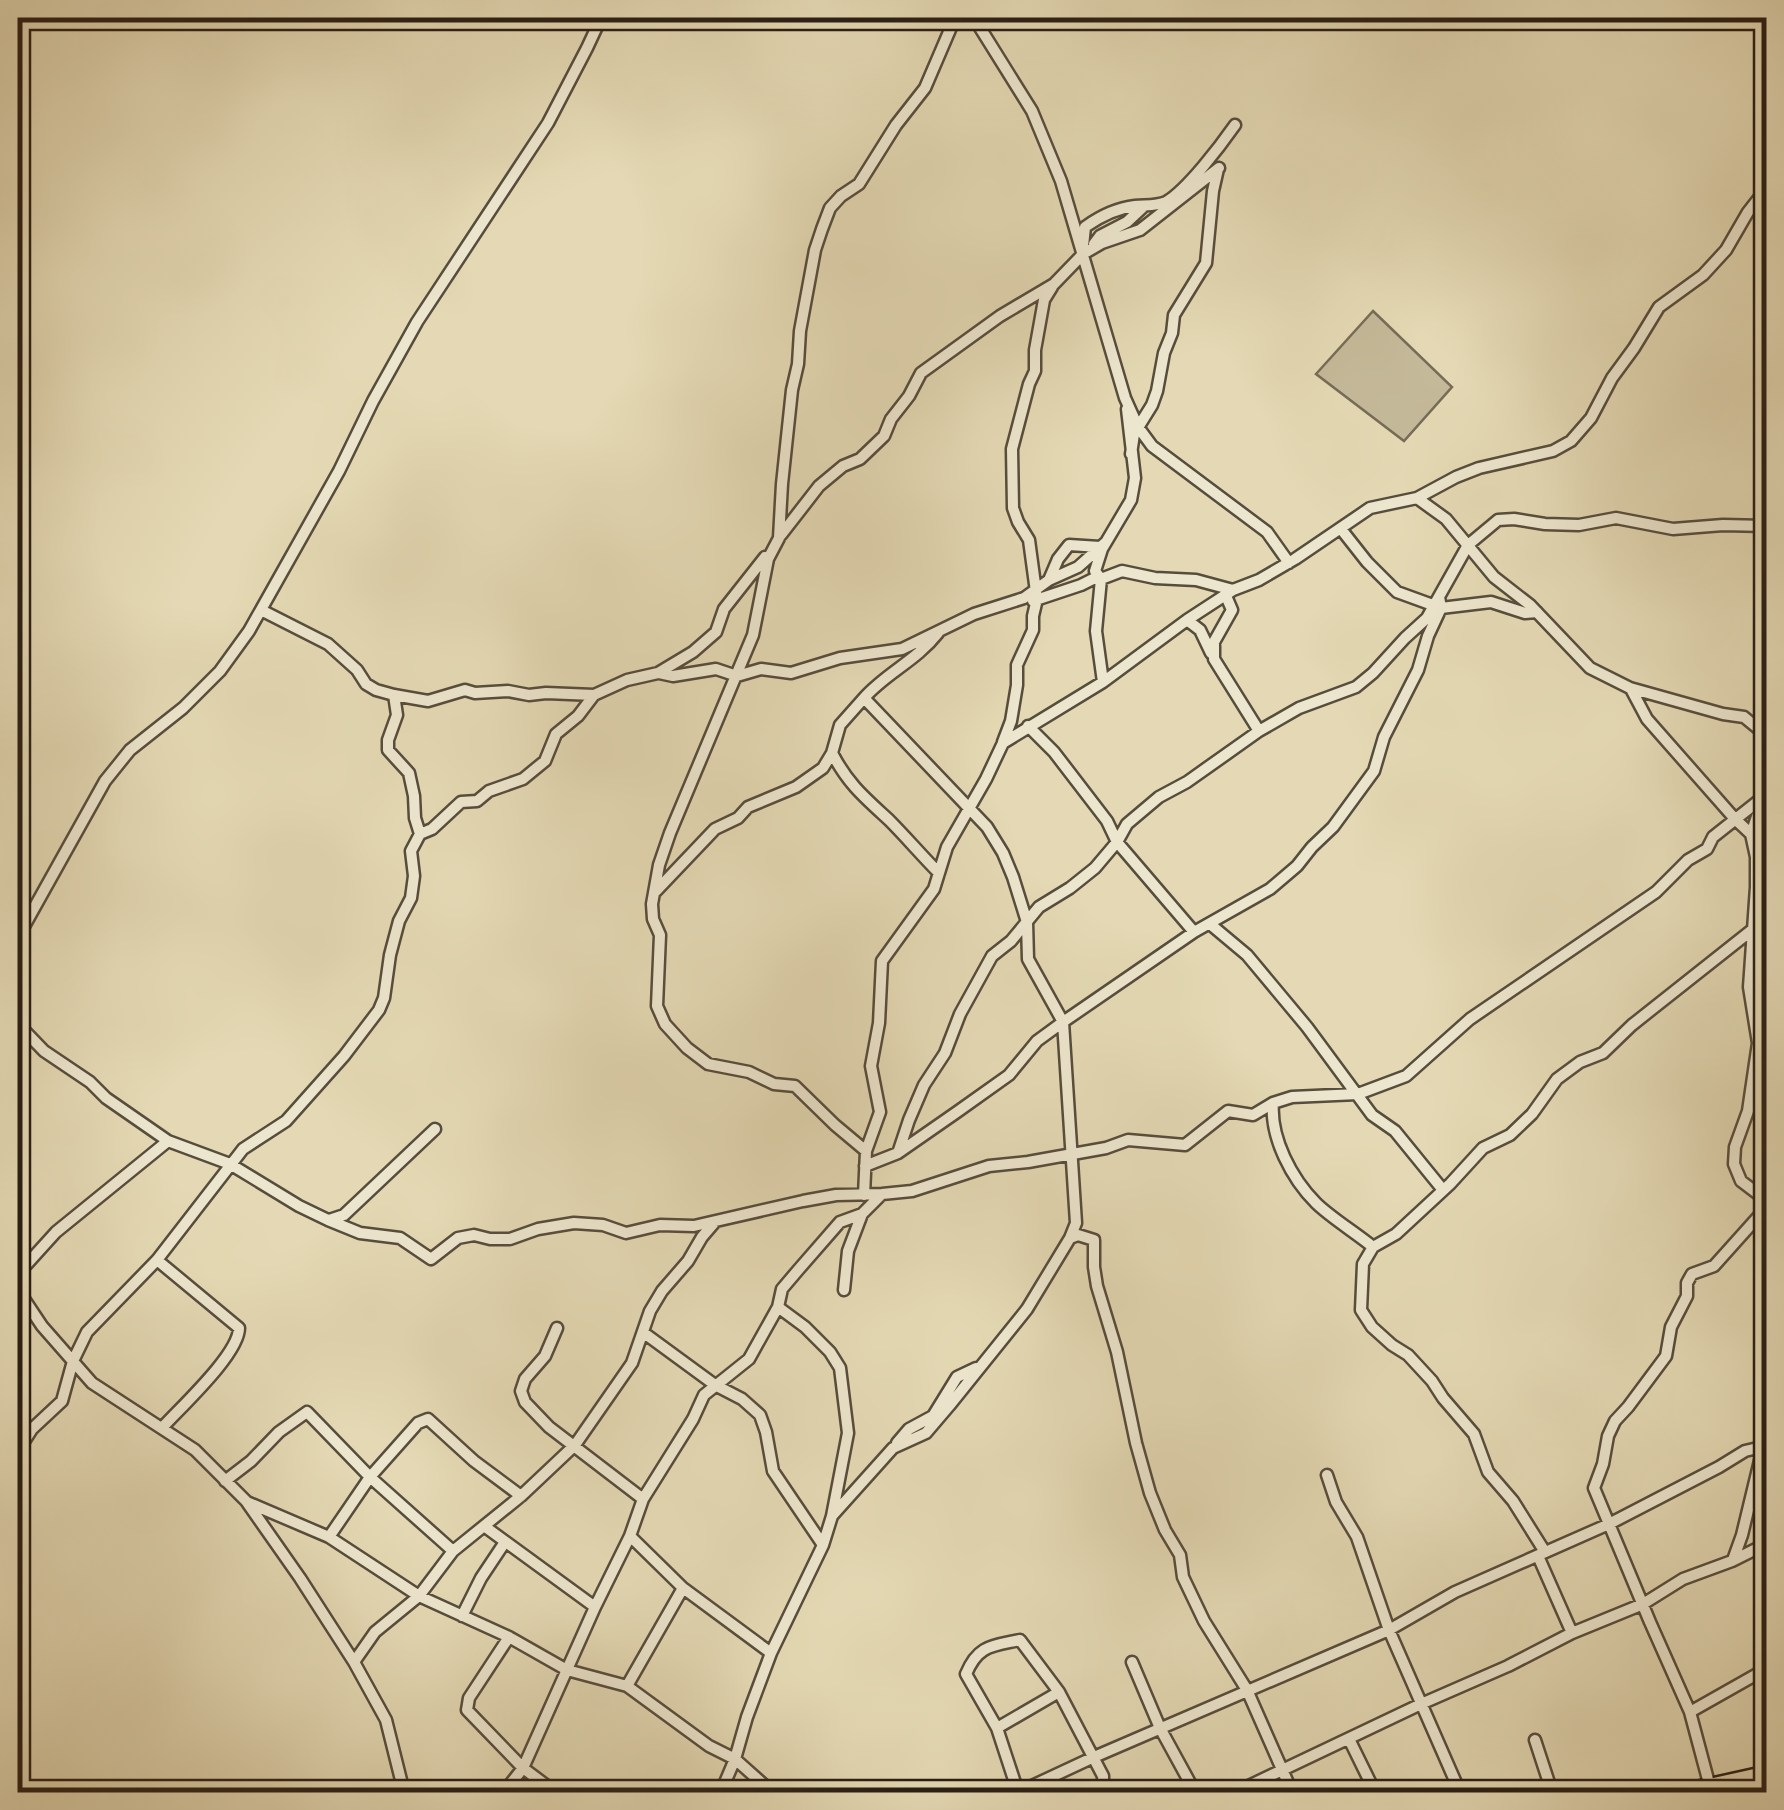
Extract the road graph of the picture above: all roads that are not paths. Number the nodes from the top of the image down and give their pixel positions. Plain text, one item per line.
1 (601, 18) edge
2 (955, 18) edge
3 (974, 18) edge
4 (1234, 125) dead end
5 (1766, 189) edge
6 (1144, 206) junction
7 (1084, 253) junction
8 (1054, 284) junction
9 (1126, 398) junction
10 (1138, 427) junction
11 (1131, 454) junction
12 (1418, 498) junction
13 (1766, 526) edge
14 (1341, 529) junction
15 (779, 538) junction
16 (1468, 544) junction
17 (1103, 545) junction
18 (1289, 563) junction
19 (1049, 580) junction
20 (1101, 580) junction
21 (1037, 594) junction
22 (1230, 594) junction
23 (1438, 603) junction
24 (260, 610) junction
25 (1537, 612) junction
26 (1187, 620) junction
27 (941, 630) junction
28 (1214, 658) junction
29 (658, 672) junction
30 (736, 676) junction
31 (1103, 682) junction
32 (1630, 688) junction
33 (394, 694) junction
34 (594, 695) junction
35 (864, 698) junction
36 (1028, 726) junction
37 (1260, 731) junction
38 (1765, 731) edge
39 (1002, 743) junction
40 (832, 753) junction
41 (1765, 796) edge
42 (970, 808) junction
43 (1735, 819) junction
44 (420, 834) junction
45 (1751, 834) junction
46 (1117, 842) junction
47 (939, 873) junction
48 (654, 893) junction
49 (1026, 922) junction
50 (1210, 924) junction
51 (1752, 930) junction
52 (1194, 932) junction
53 (18, 937) edge
54 (1063, 1022) junction
55 (18, 1024) edge
56 (1358, 1094) junction
57 (1273, 1103) junction
58 (434, 1129) dead end
59 (168, 1140) junction
60 (866, 1151) junction
61 (898, 1152) junction
62 (1073, 1153) junction
63 (230, 1164) junction
64 (865, 1166) junction
65 (1443, 1190) junction
66 (882, 1194) junction
67 (864, 1195) junction
68 (1766, 1204) edge
69 (862, 1214) junction
70 (328, 1220) junction
71 (715, 1222) junction
72 (1070, 1238) junction
73 (1373, 1247) junction
74 (157, 1260) junction
75 (18, 1270) edge
76 (18, 1290) edge
77 (844, 1290) dead end
78 (778, 1307) junction
79 (557, 1328) dead end
80 (644, 1333) junction
81 (73, 1361) junction
82 (716, 1385) junction
83 (162, 1428) junction
84 (575, 1445) junction
85 (1765, 1447) edge
86 (18, 1451) edge
87 (1328, 1475) dead end
88 (370, 1477) junction
89 (225, 1481) junction
90 (521, 1496) junction
91 (643, 1500) junction
92 (246, 1502) junction
93 (832, 1516) junction
94 (1609, 1524) junction
95 (484, 1526) junction
96 (630, 1536) junction
97 (328, 1537) junction
98 (505, 1542) junction
99 (1766, 1544) edge
100 (822, 1545) junction
101 (452, 1551) junction
102 (1541, 1554) junction
103 (1732, 1561) junction
104 (683, 1588) junction
105 (419, 1596) junction
106 (1643, 1604) junction
107 (595, 1607) junction
108 (462, 1616) junction
109 (1389, 1630) junction
110 (1572, 1633) junction
111 (509, 1636) junction
112 (771, 1653) junction
113 (354, 1662) junction
114 (1132, 1662) dead end
115 (1766, 1669) edge
116 (567, 1670) junction
117 (627, 1686) junction
118 (1247, 1690) junction
119 (1059, 1692) junction
120 (1421, 1704) junction
121 (1690, 1712) junction
122 (997, 1728) junction
123 (1160, 1728) junction
124 (1349, 1739) junction
125 (1535, 1740) dead end
126 (1094, 1756) junction
127 (736, 1759) junction
128 (523, 1768) junction
129 (1282, 1769) junction
130 (1766, 1774) edge
131 (1710, 1787) junction
132 (404, 1792) edge
133 (504, 1792) edge
134 (555, 1792) edge
135 (722, 1792) edge
136 (772, 1792) edge
137 (1019, 1792) edge
138 (1103, 1792) edge
139 (1196, 1792) edge
140 (1236, 1792) edge
141 (1292, 1792) edge
142 (1375, 1792) edge
143 (1460, 1792) edge
144 (1552, 1792) edge
145 (1686, 1792) edge

1 - 24 street
2 - 15 street
3 - 7 street
4 - 6 street
5 - 12 street
6 - 7 street
6 - 7 street
7 - 8 street
7 - 9 street
7 - 10 street
8 - 15 street
8 - 21 street
9 - 10 street
9 - 11 street
10 - 11 street
10 - 18 street
11 - 17 street
12 - 14 street
12 - 16 street
13 - 16 street
14 - 18 street
14 - 23 street
15 - 29 street
15 - 30 street
16 - 23 street
16 - 25 street
17 - 19 street
17 - 19 street
17 - 20 street
18 - 22 street
19 - 21 street
20 - 21 street
20 - 22 street
20 - 31 street
21 - 27 street
21 - 39 street
22 - 26 street
22 - 28 street
23 - 25 street
23 - 37 street
23 - 50 street
24 - 33 street
24 - 53 street
25 - 32 street
26 - 28 street
26 - 31 street
27 - 30 street
27 - 35 street
28 - 37 street
29 - 30 street
29 - 34 street
30 - 48 street
31 - 36 street
32 - 38 street
32 - 43 street
33 - 34 street
33 - 44 street
34 - 44 street
35 - 40 street
35 - 42 street
36 - 39 street
36 - 46 street
37 - 46 street
39 - 42 street
40 - 47 street
40 - 48 street
41 - 43 street
41 - 45 street
42 - 47 street
42 - 49 street
43 - 45 street
43 - 56 street
44 - 63 street
45 - 51 street
46 - 49 street
46 - 52 street
47 - 60 street
48 - 60 street
49 - 54 street
49 - 61 street
50 - 52 street
50 - 56 street
51 - 65 street
51 - 68 street
52 - 54 street
54 - 61 street
54 - 62 street
55 - 59 street
56 - 57 street
56 - 65 street
57 - 62 street
57 - 73 street
58 - 70 street
59 - 63 street
59 - 75 street
60 - 64 street
61 - 64 street
62 - 66 street
62 - 72 street
63 - 70 street
63 - 74 street
64 - 67 street
65 - 73 street
66 - 67 street
66 - 69 street
67 - 71 street
68 - 94 street
69 - 77 street
69 - 78 street
70 - 71 street
71 - 80 street
72 - 93 street
72 - 118 street
73 - 102 street
74 - 81 street
74 - 83 street
76 - 81 street
78 - 82 street
78 - 93 street
79 - 84 street
80 - 82 street
80 - 84 street
81 - 83 street
81 - 86 street
82 - 91 street
82 - 100 street
83 - 89 street
84 - 90 street
84 - 91 street
85 - 94 street
85 - 103 street
87 - 109 street
88 - 89 street
88 - 90 street
88 - 97 street
88 - 101 street
89 - 92 street
90 - 95 street
91 - 96 street
92 - 97 street
92 - 113 street
93 - 100 street
94 - 102 street
94 - 106 street
95 - 98 street
95 - 101 street
96 - 104 street
96 - 107 street
97 - 105 street
98 - 107 street
98 - 108 street
99 - 103 street
100 - 112 street
101 - 105 street
102 - 109 street
102 - 110 street
103 - 106 street
104 - 112 street
104 - 117 street
105 - 108 street
105 - 113 street
106 - 110 street
106 - 121 street
107 - 116 street
108 - 111 street
109 - 118 street
109 - 120 street
110 - 120 street
111 - 116 street
111 - 128 street
112 - 127 street
113 - 132 street
114 - 123 street
115 - 121 street
116 - 117 street
116 - 128 street
117 - 127 street
118 - 123 street
118 - 129 street
119 - 122 street
119 - 122 street
119 - 126 street
120 - 124 street
120 - 143 street
121 - 131 street
122 - 137 street
123 - 126 street
123 - 139 street
124 - 129 street
124 - 142 street
125 - 144 street
126 - 137 street
126 - 138 street
127 - 135 street
127 - 136 street
128 - 133 street
128 - 134 street
129 - 140 street
129 - 141 street
130 - 131 main road
131 - 145 main road

